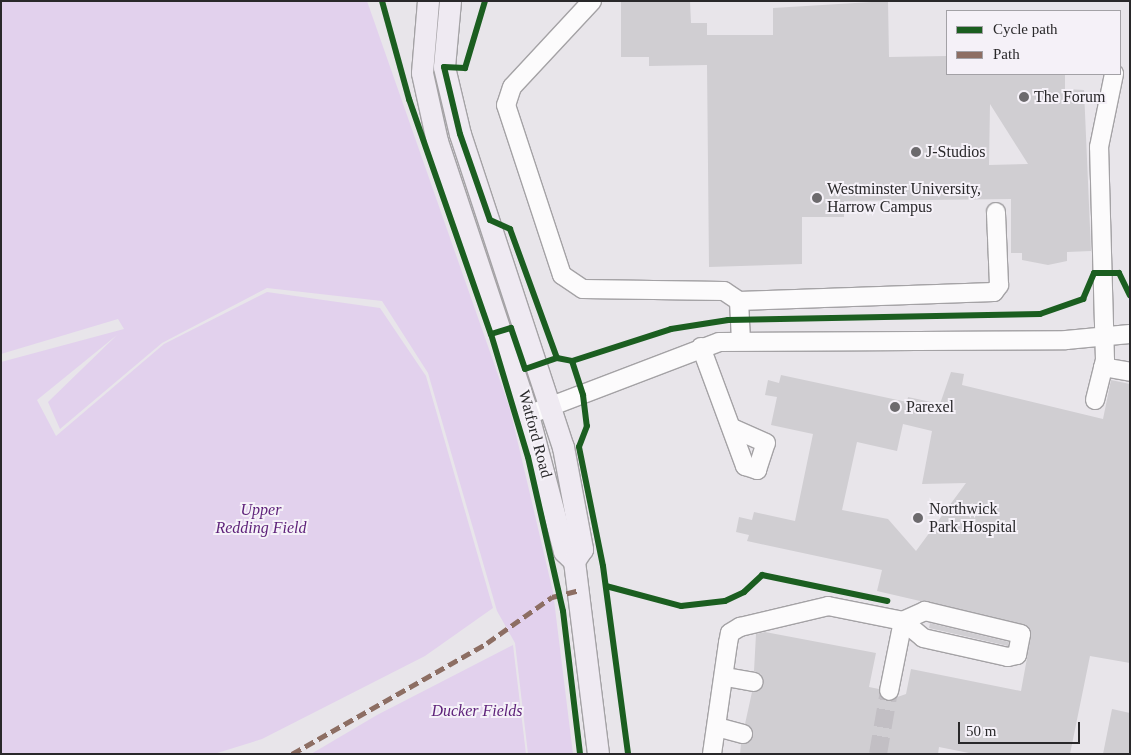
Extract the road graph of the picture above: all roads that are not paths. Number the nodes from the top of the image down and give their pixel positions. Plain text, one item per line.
1 (428, 1) edge
2 (450, 1) edge
3 (592, 1) edge
4 (1114, 75) edge
5 (996, 212) dead end
6 (739, 301) junction
7 (1104, 334) junction
8 (1130, 334) edge
9 (741, 341) junction
10 (700, 347) junction
11 (1103, 367) junction
12 (1130, 372) edge
13 (1095, 400) dead end
14 (552, 406) junction
15 (528, 415) junction
16 (732, 428) dead end
17 (574, 562) junction
18 (903, 621) junction
19 (726, 676) junction
20 (754, 682) dead end
21 (890, 691) tunnel mouth
22 (717, 728) junction
23 (743, 734) dead end
24 (598, 754) edge
25 (712, 754) edge

1 - 15 main road, Watford Road
2 - 14 main road, Watford Road
3 - 6 street
4 - 7 street
5 - 6 street
6 - 9 street
7 - 8 street
7 - 9 street
7 - 11 street
9 - 10 street
10 - 14 street
10 - 16 street
11 - 12 street
11 - 13 street
14 - 15 street
14 - 17 main road, Watford Road
15 - 17 main road, Watford Road
17 - 24 main road, Watford Road
18 - 18 street
18 - 19 street
18 - 21 street
19 - 20 street
19 - 22 street
22 - 23 street
22 - 25 street

